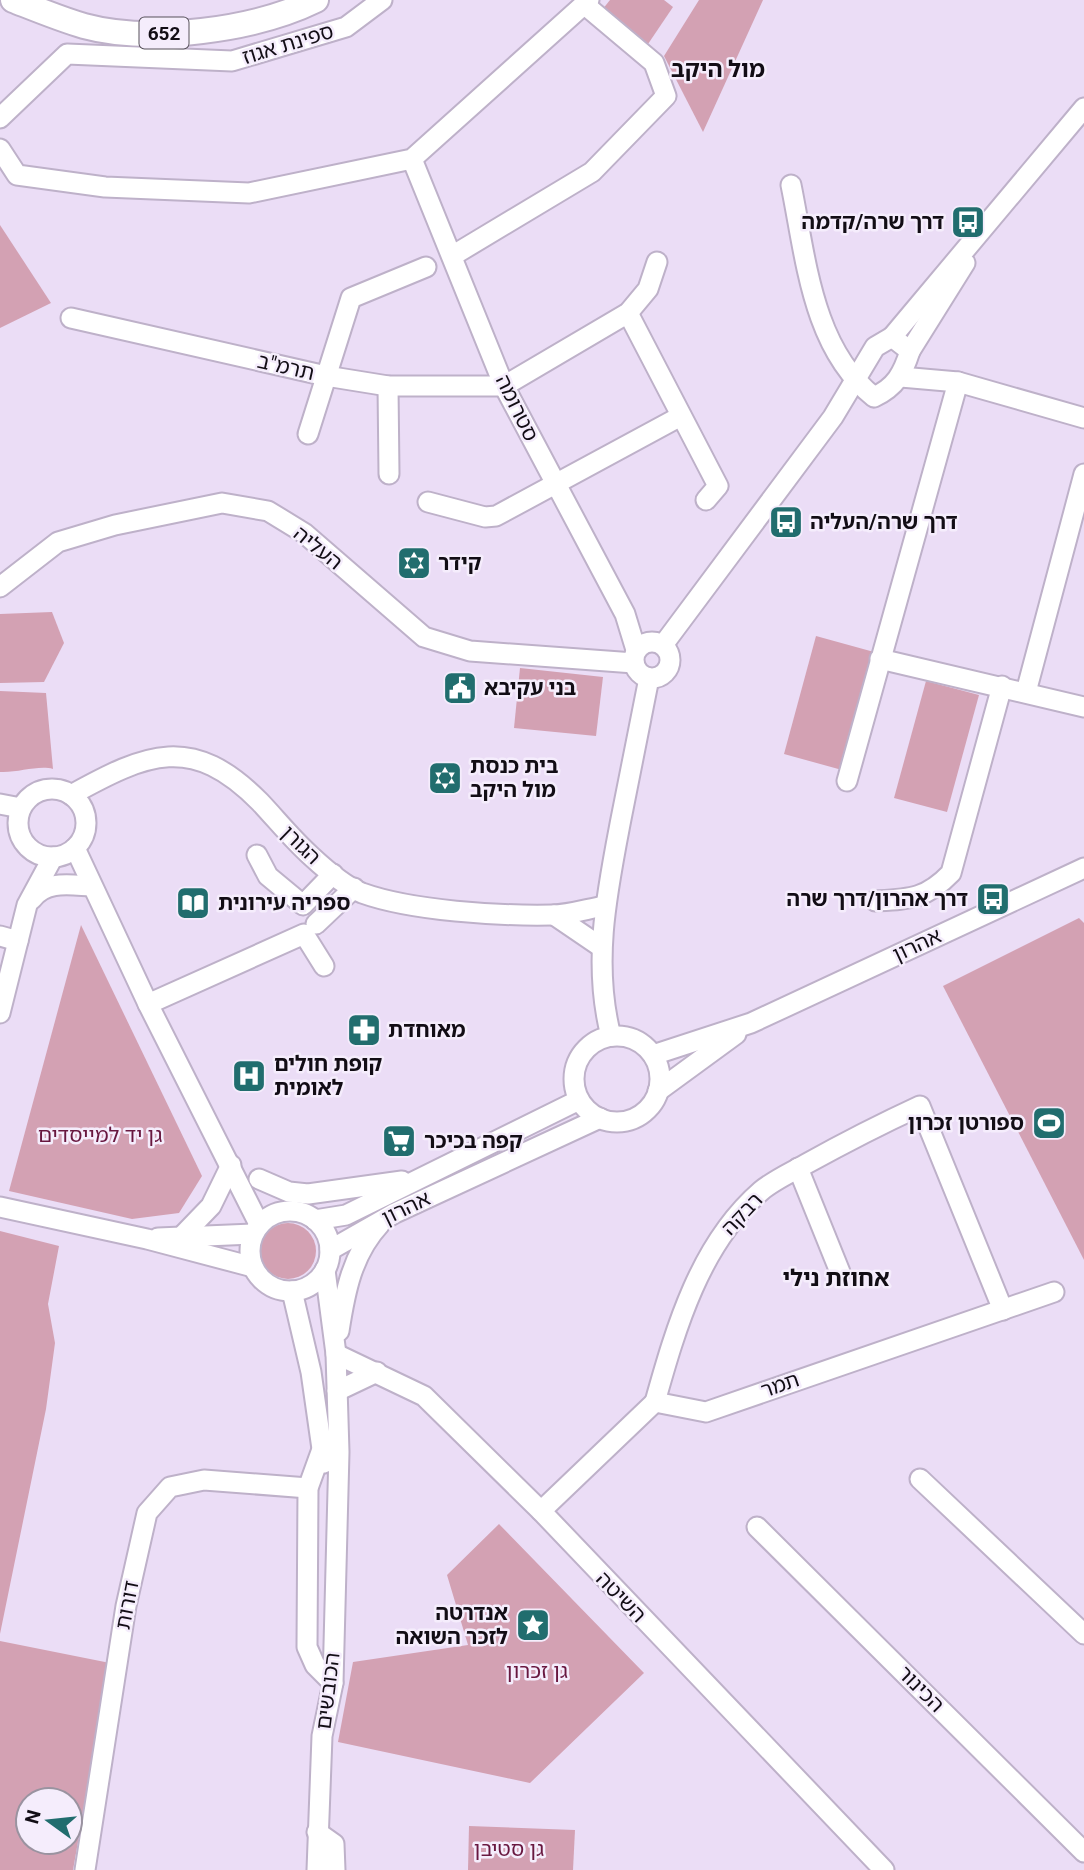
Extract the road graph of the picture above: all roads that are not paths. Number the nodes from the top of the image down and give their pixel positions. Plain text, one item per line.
1 (13, 0) edge
2 (316, 0) edge
3 (382, 0) edge
4 (587, 3) edge
5 (1084, 108) edge
6 (0, 118) edge
7 (0, 149) edge
8 (412, 159) junction
9 (791, 185) dead end
10 (986, 225) junction
11 (452, 256) junction
12 (657, 262) dead end
13 (426, 267) dead end
14 (628, 313) junction
15 (71, 318) dead end
16 (892, 337) junction
17 (832, 346) junction
18 (910, 351) junction
19 (869, 354) junction
20 (326, 376) junction
21 (901, 377) junction
22 (854, 381) junction
23 (958, 382) junction
24 (388, 386) junction
25 (504, 386) junction
26 (681, 416) junction
27 (1084, 418) edge
28 (308, 434) dead end
29 (389, 474) dead end
30 (1084, 474) edge
31 (555, 486) junction
32 (706, 500) dead end
33 (428, 502) dead end
34 (0, 587) edge
35 (663, 645) junction
36 (635, 657) junction
37 (880, 659) junction
38 (649, 678) junction
39 (1002, 686) junction
40 (1026, 692) junction
41 (1084, 707) edge
42 (848, 781) dead end
43 (71, 795) junction
44 (0, 804) edge
45 (21, 808) junction
46 (75, 848) junction
47 (257, 855) dead end
48 (53, 857) junction
49 (1084, 867) edge
50 (333, 874) junction
51 (91, 886) junction
52 (354, 888) junction
53 (875, 901) dead end
54 (27, 905) junction
55 (604, 906) junction
56 (554, 915) junction
57 (316, 923) dead end
58 (9, 938) edge
59 (601, 947) junction
60 (324, 966) dead end
61 (148, 1004) junction
62 (0, 1013) edge
63 (751, 1023) junction
64 (611, 1036) junction
65 (653, 1055) junction
66 (658, 1091) junction
67 (579, 1100) junction
68 (600, 1118) junction
69 (219, 1140) junction
70 (230, 1165) junction
71 (798, 1168) junction
72 (259, 1179) junction
73 (421, 1179) junction
74 (0, 1208) edge
75 (292, 1211) junction
76 (395, 1213) junction
77 (315, 1220) junction
78 (256, 1229) junction
79 (184, 1234) junction
80 (146, 1239) junction
81 (327, 1260) junction
82 (253, 1267) junction
83 (840, 1272) dead end
84 (292, 1292) junction
85 (1054, 1292) dead end
86 (1003, 1310) junction
87 (336, 1354) junction
88 (377, 1372) junction
89 (337, 1391) junction
90 (655, 1402) junction
91 (321, 1452) junction
92 (920, 1479) dead end
93 (308, 1488) junction
94 (541, 1511) junction
95 (335, 1512) junction
96 (757, 1527) dead end
97 (1084, 1634) edge
98 (332, 1684) junction
99 (317, 1832) junction
100 (1084, 1852) edge
101 (85, 1870) edge
102 (317, 1870) edge
103 (335, 1870) edge
104 (884, 1870) edge

1 - 2 main road, 652
3 - 6 street, ספינת אגוז
4 - 8 street
4 - 11 street
5 - 10 street
7 - 8 street
8 - 11 street, סטרומה
9 - 17 street
10 - 16 street
10 - 18 street
11 - 25 street, סטרומה
12 - 14 street
13 - 20 street
14 - 25 street
14 - 26 street
15 - 20 street, תרמ"ב
16 - 18 street
16 - 19 street
17 - 19 street
17 - 22 street
18 - 21 street
19 - 22 street
20 - 24 street, תרמ"ב
20 - 28 street
21 - 22 street
21 - 23 street
22 - 35 street
23 - 27 street
23 - 37 street
24 - 25 street, תרמ"ב
24 - 29 street
25 - 31 street, סטרומה
26 - 31 street
26 - 32 street
30 - 40 street
31 - 33 street
31 - 36 street, סטרומה
34 - 36 street, העליה
35 - 36 street
35 - 38 street
36 - 38 street
37 - 39 street
37 - 42 street
38 - 55 street
39 - 40 street
39 - 53 street
40 - 41 street
43 - 45 street
43 - 46 street
43 - 50 street, הגורן
44 - 45 street
45 - 48 street
46 - 48 street
46 - 51 street
47 - 50 street
48 - 54 street
49 - 63 street, אהרון
50 - 52 street, הגורן
51 - 54 street
51 - 61 street
52 - 56 street, הגורן
52 - 57 street
54 - 58 street
55 - 56 street, הגורן
55 - 59 street
56 - 59 street, הגורן
58 - 62 street
59 - 64 street
60 - 61 street
61 - 69 street
63 - 65 street, אהרון
63 - 66 street, אהרון
64 - 65 street
64 - 67 street
65 - 66 street
66 - 68 street
67 - 68 street
67 - 73 street, אהרון
68 - 76 street, אהרון
69 - 70 street
69 - 72 street
70 - 78 street
70 - 79 street
71 - 83 street
71 - 86 street, רבקה
71 - 90 street, רבקה
72 - 73 street
72 - 75 street
73 - 77 street, אהרון
74 - 80 street
75 - 77 street
75 - 78 street
76 - 81 street, אהרון
76 - 87 street
77 - 81 street
78 - 79 street
78 - 82 street
79 - 80 street
80 - 82 street
81 - 84 street
81 - 87 street, הכובשים
82 - 84 street
84 - 91 street, הכובשים
85 - 86 street, תמר
86 - 90 street, תמר
87 - 88 street, השיטה
87 - 89 street, הכובשים
88 - 89 street
88 - 94 street, השיטה
89 - 95 street, הכובשים
90 - 94 street
91 - 93 street
91 - 95 street, הכובשים
92 - 97 street
93 - 98 street
93 - 101 street, דורות
94 - 104 street, השיטה
95 - 98 street, הכובשים
96 - 100 street, הכינור
98 - 99 street, הכובשים
99 - 102 street, הכובשים
99 - 103 street

